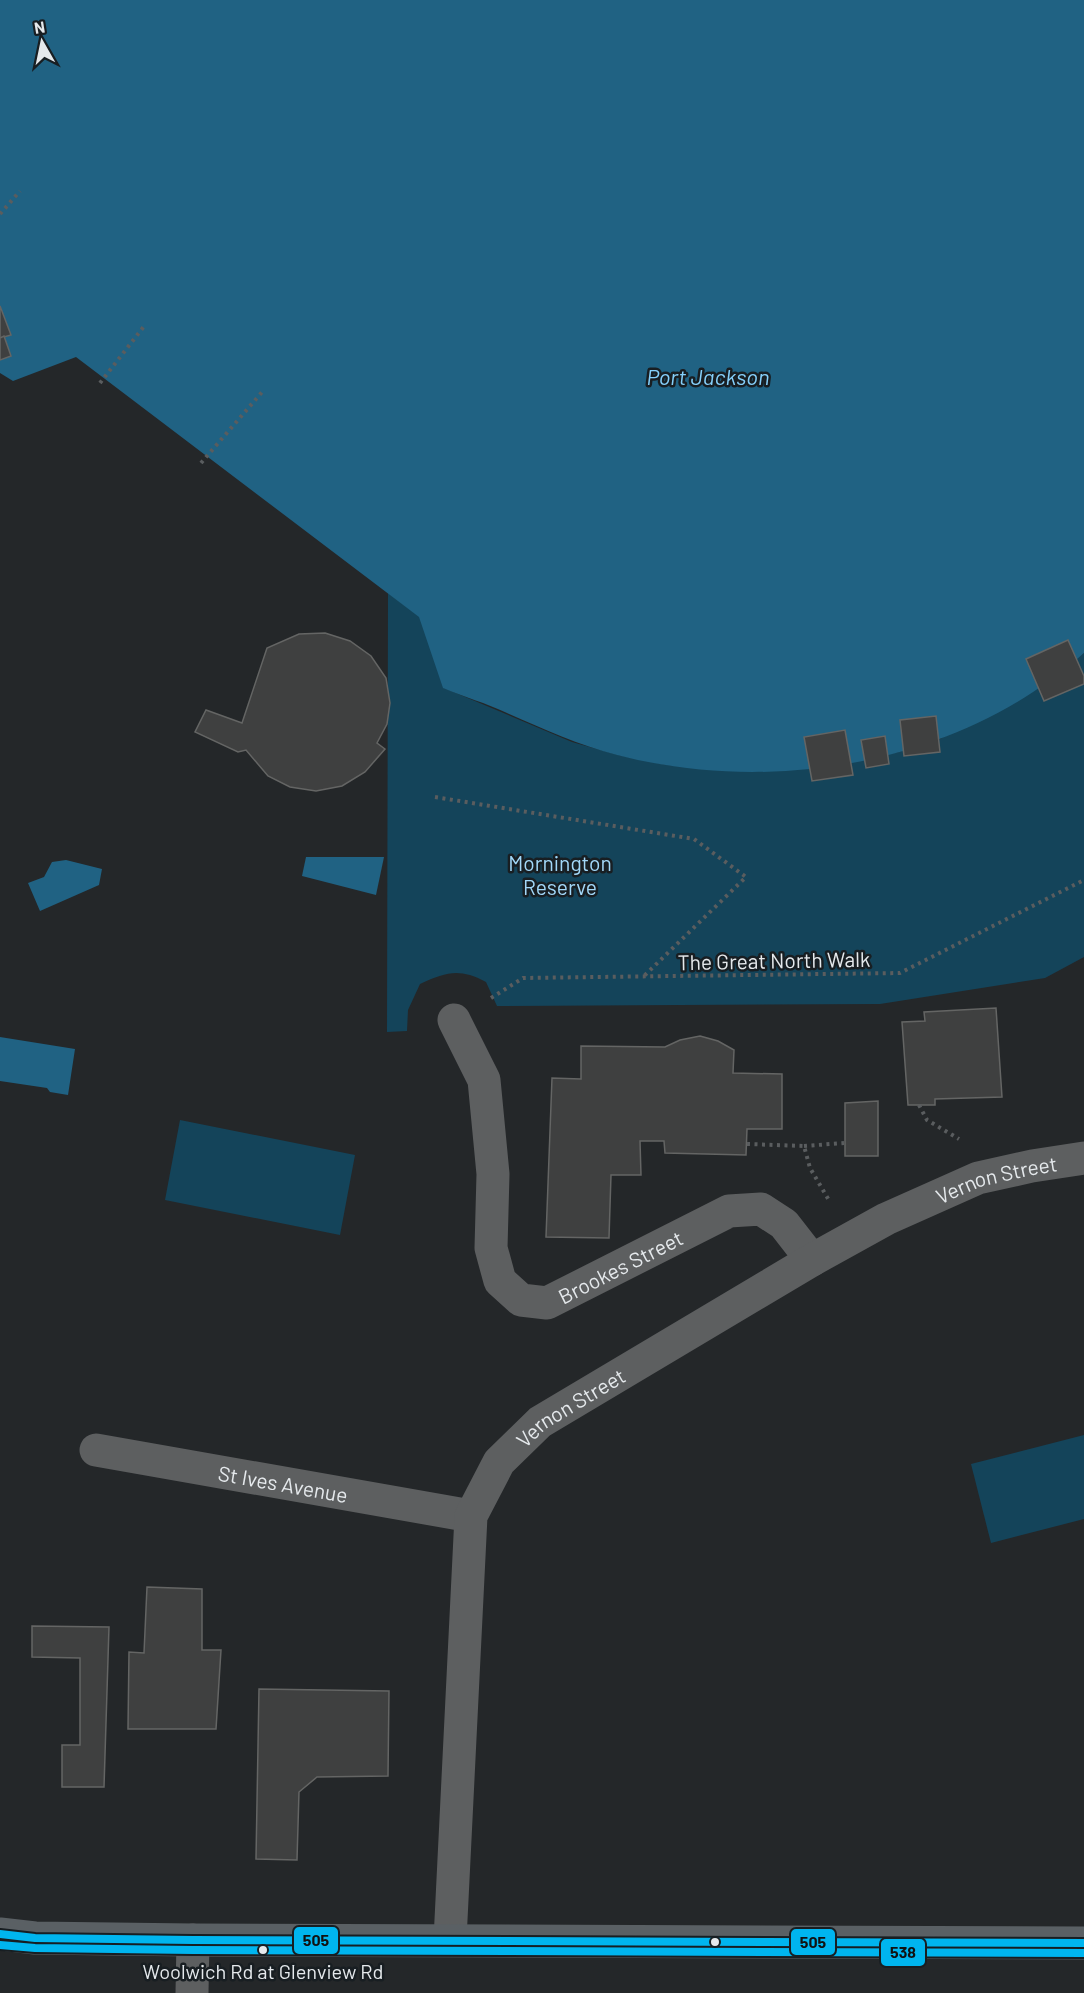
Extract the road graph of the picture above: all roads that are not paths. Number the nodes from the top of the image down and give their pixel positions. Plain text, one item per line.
1 (454, 1020) road end
2 (1084, 1158) edge
3 (812, 1260) junction
4 (96, 1450) dead end
5 (471, 1516) junction
6 (0, 1934) edge
7 (193, 1940) junction
8 (450, 1940) junction
9 (1084, 1943) edge
10 (192, 1993) edge

1 - 3 street, Brookes Street
2 - 3 street, Vernon Street
3 - 5 street, Vernon Street
4 - 5 street, St Ives Avenue
5 - 8 street, Vernon Street
6 - 7 street
7 - 8 street
7 - 10 street
8 - 9 street

